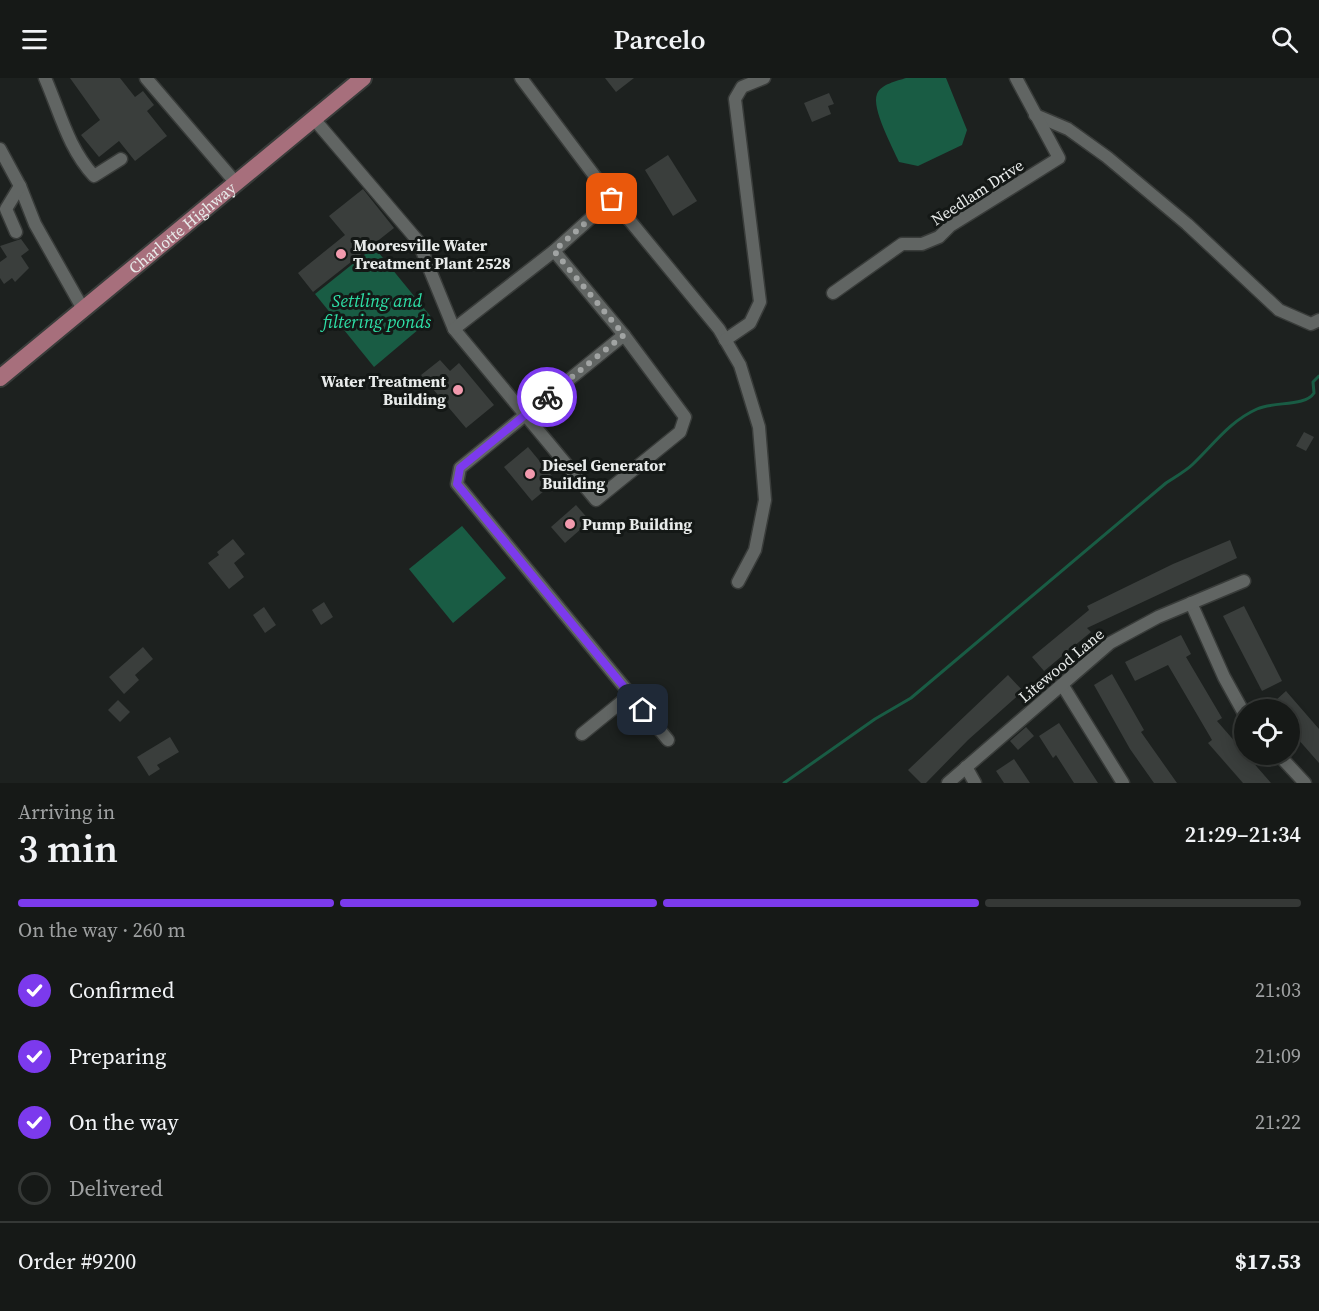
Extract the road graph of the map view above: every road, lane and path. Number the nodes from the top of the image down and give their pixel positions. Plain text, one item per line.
1 (45, 78) edge
2 (146, 78) edge
3 (363, 78) edge
4 (521, 78) edge
5 (764, 78) edge
6 (1016, 78) edge
7 (1035, 114) junction
8 (314, 118) junction
9 (0, 148) edge
10 (121, 159) dead end
11 (236, 183) junction
12 (20, 186) junction
13 (612, 199) junction
14 (16, 232) dead end
15 (554, 251) junction
16 (833, 293) dead end
17 (83, 309) junction
18 (1319, 320) edge
19 (454, 329) junction
20 (624, 335) junction
21 (725, 340) junction
22 (1, 373) edge
23 (525, 415) junction
24 (1244, 581) dead end
25 (738, 582) dead end
26 (1191, 603) junction
27 (1063, 686) junction
28 (630, 695) junction
29 (1236, 699) edge
30 (582, 734) dead end
31 (668, 740) dead end
32 (1288, 765) edge
33 (966, 767) junction
34 (948, 783) edge
35 (975, 783) edge
36 (1123, 783) edge
37 (1305, 783) edge

1 - 10 street
2 - 11 street
3 - 8 main road, Charlotte Highway
4 - 13 street
5 - 21 street
6 - 7 street, Needlam Drive
7 - 16 street, Needlam Drive
7 - 18 street
8 - 11 main road, Charlotte Highway
8 - 19 street
9 - 12 street
11 - 17 main road, Charlotte Highway
12 - 14 street
12 - 17 street
13 - 15 street
13 - 21 street
15 - 19 street
15 - 20 street
17 - 22 main road, Charlotte Highway
19 - 23 street
20 - 23 street
20 - 23 street
21 - 25 street
23 - 28 street
24 - 26 street, Litewood Lane
26 - 27 street, Litewood Lane
26 - 29 street
27 - 33 street, Litewood Lane
27 - 36 street
28 - 30 street
28 - 31 street
32 - 37 street
33 - 34 street, Litewood Lane
33 - 35 street

